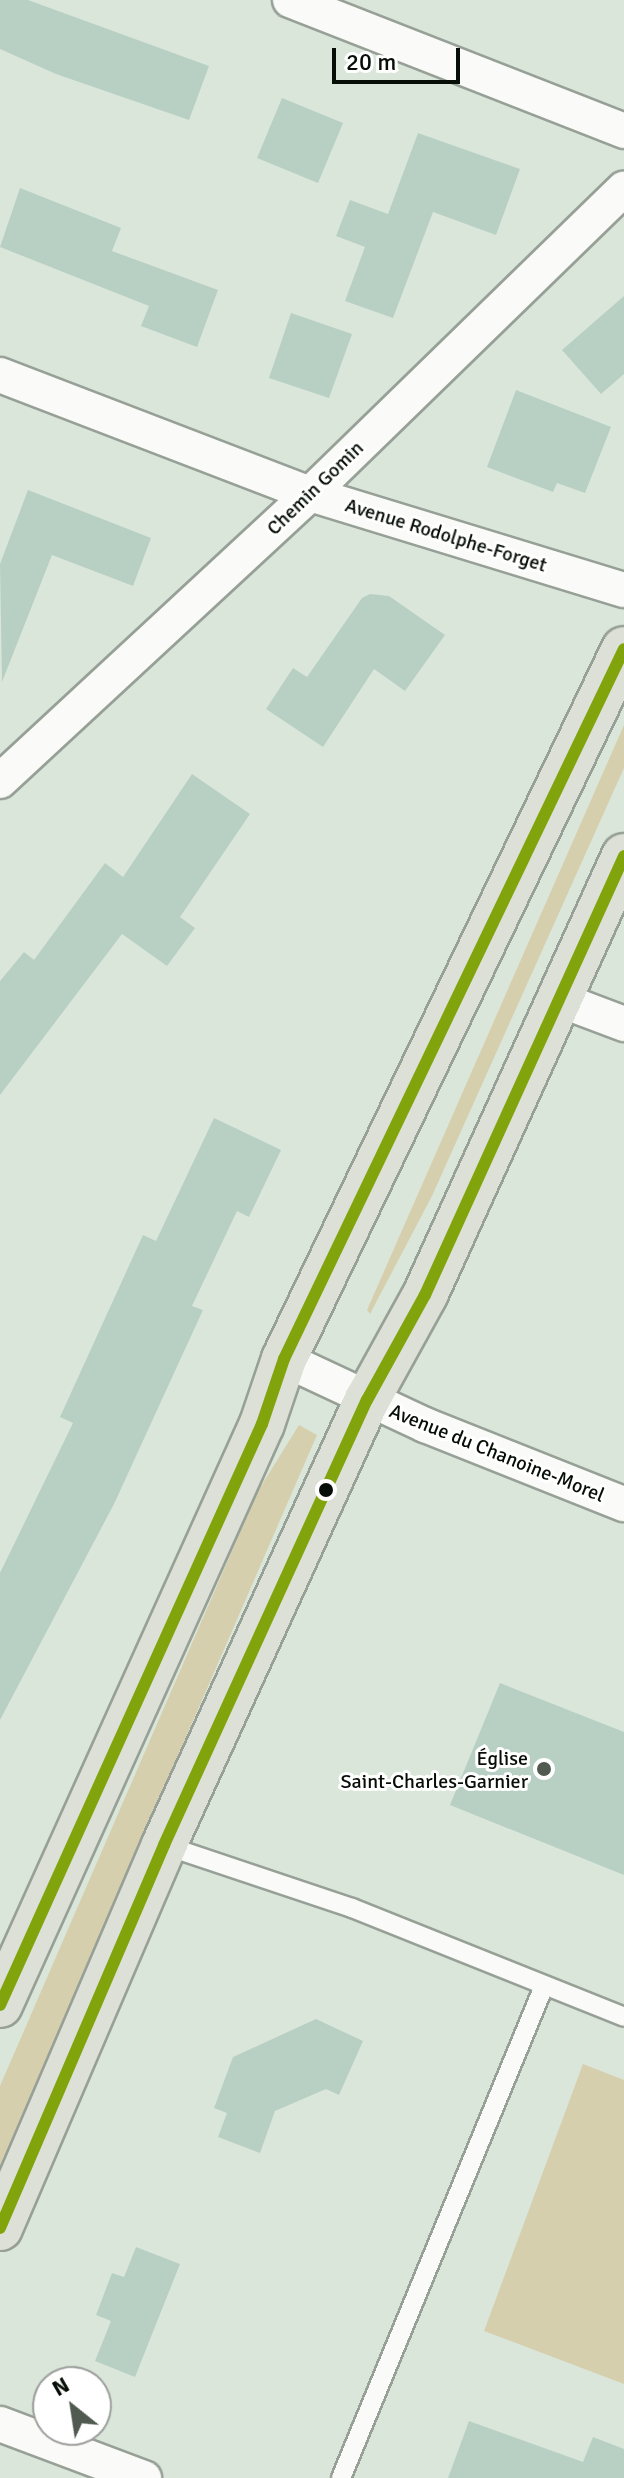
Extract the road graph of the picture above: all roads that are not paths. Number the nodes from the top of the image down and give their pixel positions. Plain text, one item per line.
1 (290, 0) edge
2 (624, 131) edge
3 (624, 189) edge
4 (0, 375) edge
5 (310, 494) junction
6 (624, 590) edge
7 (624, 649) edge
8 (0, 781) edge
9 (624, 856) edge
10 (558, 999) junction
11 (624, 1024) edge
12 (284, 1359) junction
13 (367, 1400) junction
14 (624, 1504) edge
15 (164, 1845) junction
16 (544, 1986) junction
17 (0, 2005) edge
18 (624, 2017) edge
19 (0, 2228) edge
20 (0, 2424) edge
21 (144, 2478) edge
22 (341, 2478) edge

1 - 2 street
3 - 5 street, Chemin Gomin
4 - 5 street, Avenue Rodolphe-Forget
5 - 6 street, Avenue Rodolphe-Forget
5 - 8 street, Chemin Gomin
7 - 12 main road
9 - 10 main road
10 - 11 street
10 - 13 main road
12 - 13 street, Avenue du Chanoine-Morel
12 - 17 main road
13 - 14 street, Avenue du Chanoine-Morel
13 - 15 main road
15 - 16 lane
15 - 19 main road
16 - 18 lane
16 - 22 lane
20 - 21 street

